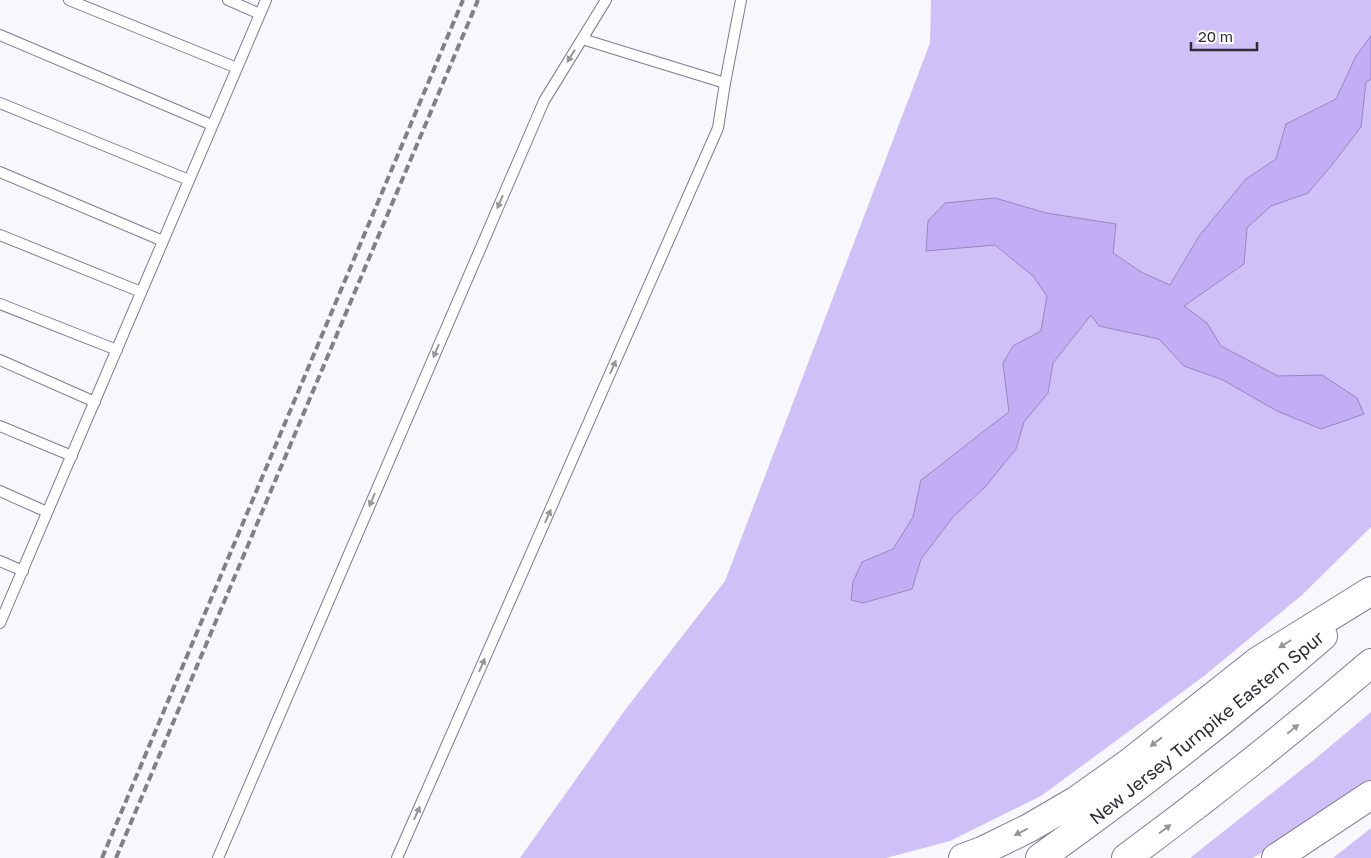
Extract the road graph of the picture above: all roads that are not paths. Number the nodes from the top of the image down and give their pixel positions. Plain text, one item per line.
1 (69, 0) edge
2 (228, 0) edge
3 (266, 0) edge
4 (606, 0) edge
5 (741, 0) edge
6 (260, 14) junction
7 (0, 36) edge
8 (582, 39) junction
9 (237, 68) junction
10 (725, 83) junction
11 (0, 103) edge
12 (212, 125) junction
13 (0, 172) edge
14 (189, 180) junction
15 (0, 235) edge
16 (163, 241) junction
17 (141, 292) junction
18 (0, 304) edge
19 (117, 350) junction
20 (0, 360) edge
21 (95, 402) junction
22 (0, 426) edge
23 (72, 456) junction
24 (0, 491) edge
25 (47, 512) junction
26 (0, 561) edge
27 (22, 570) junction
28 (1371, 592) edge
29 (0, 623) edge
30 (1371, 663) edge
31 (1371, 795) edge
32 (1371, 800) edge
33 (218, 858) edge
34 (397, 858) edge
35 (963, 858) edge
36 (1040, 858) edge
37 (1126, 858) edge
38 (1276, 858) edge
39 (1306, 858) edge

1 - 9 lane
2 - 6 lane
3 - 6 lane
4 - 8 lane
5 - 10 lane
6 - 9 lane
7 - 12 lane
8 - 10 lane
8 -> 33 lane
9 - 12 lane
34 -> 10 lane
11 - 14 lane
12 - 14 lane
13 - 16 lane
14 - 16 lane
15 - 17 lane
16 - 17 lane
17 - 19 lane
18 - 19 lane
19 - 21 lane
20 - 21 lane
21 - 23 lane
22 - 23 lane
23 - 25 lane
24 - 25 lane
25 - 27 lane
26 - 27 lane
27 - 29 lane
28 -> 35 highway
28 - 36 highway, New Jersey Turnpike Eastern Spur
37 -> 30 highway
31 - 38 highway
32 - 39 highway

